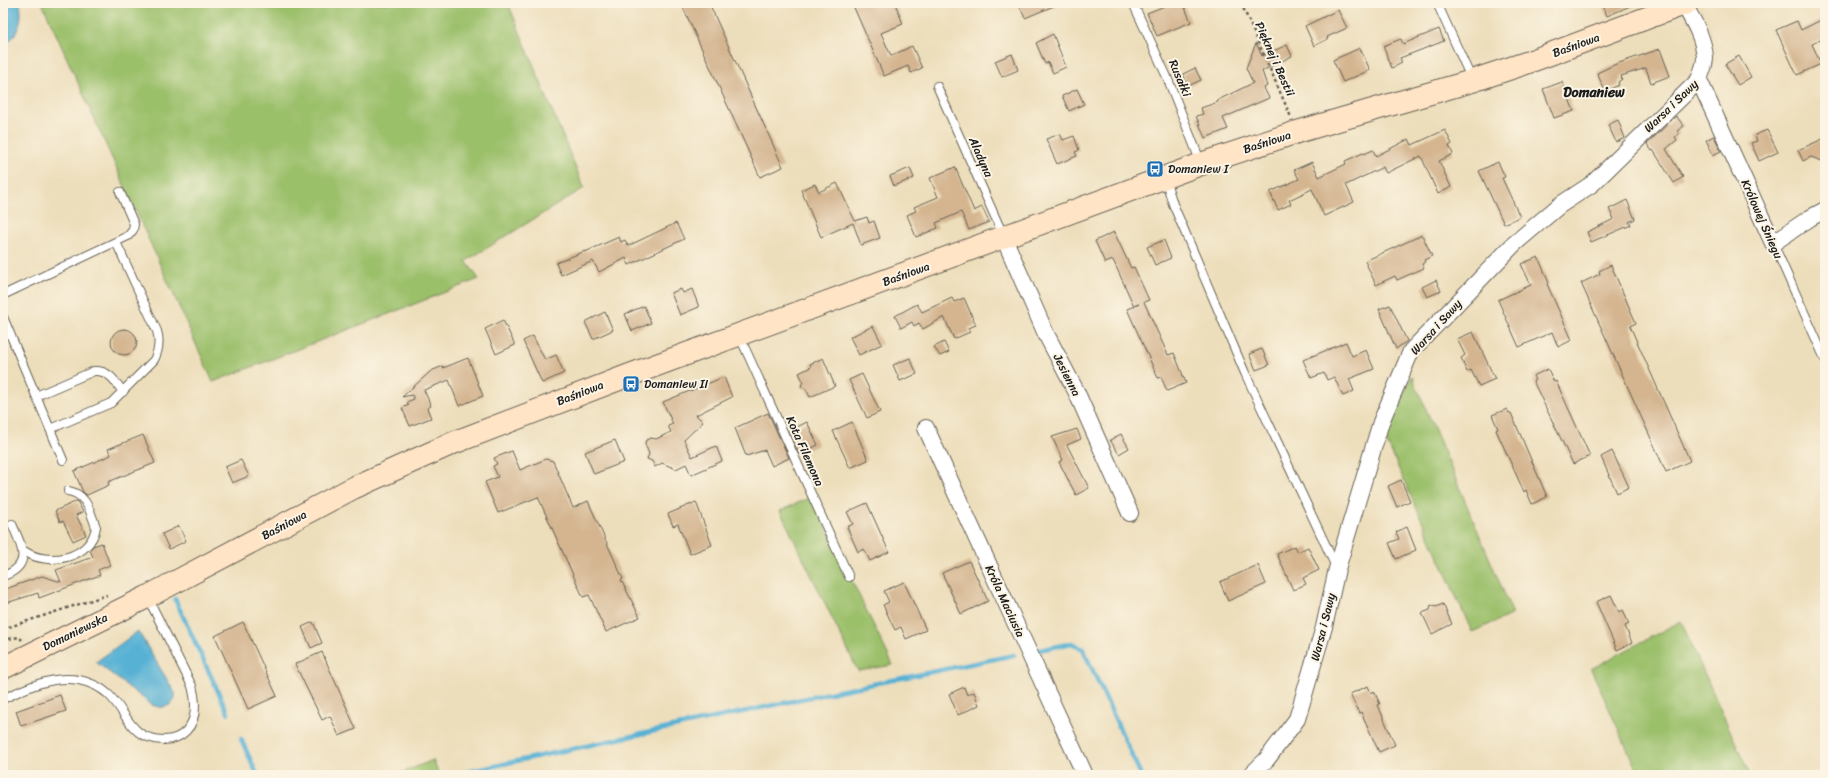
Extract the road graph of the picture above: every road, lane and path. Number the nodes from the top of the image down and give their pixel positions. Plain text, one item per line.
1 (1134, 3) edge
2 (1240, 3) edge
3 (1437, 3) edge
4 (1684, 3) edge
5 (1699, 80) junction
6 (1472, 81) junction
7 (937, 86) dead end
8 (1293, 122) dead end
9 (1201, 164) junction
10 (1164, 178) junction
11 (120, 192) dead end
12 (1825, 210) edge
13 (1004, 238) junction
14 (116, 242) junction
15 (1772, 243) junction
16 (3, 295) edge
17 (3, 317) edge
18 (739, 335) junction
19 (1825, 359) edge
20 (123, 392) junction
21 (36, 396) junction
22 (926, 428) dead end
23 (50, 430) junction
24 (63, 460) dead end
25 (68, 491) dead end
26 (1130, 513) dead end
27 (12, 524) dead end
28 (24, 551) junction
29 (1337, 569) junction
30 (3, 576) edge
31 (849, 577) dead end
32 (109, 595) dead end
33 (148, 597) junction
34 (3, 629) edge
35 (3, 668) edge
36 (3, 699) edge
37 (1085, 775) edge
38 (1252, 775) edge

1 - 9 lane, Rusałki
2 - 8 path, Pięknej i Bestii
3 - 6 lane
4 - 5 street, Warsa i Sawy
4 - 6 main road, Baśniowa
5 - 15 street, Królowej Śniegu
5 - 29 street, Warsa i Sawy
6 - 9 main road, Baśniowa
7 - 13 lane, Aladyna
9 - 10 main road, Baśniowa
10 - 13 main road, Baśniowa
10 - 29 lane
11 - 14 lane
12 - 15 street
13 - 18 main road, Baśniowa
13 - 26 street, Jesienna
14 - 16 lane
14 - 20 lane
15 - 19 lane, Królowej Śniegu
17 - 21 lane
18 - 31 lane, Kota Filemona
18 - 33 main road, Baśniowa
20 - 21 lane
20 - 23 lane
21 - 23 lane
22 - 37 street, Króla Maciusia
23 - 24 lane
25 - 28 lane
27 - 28 lane
28 - 30 lane
29 - 38 street, Warsa i Sawy
32 - 34 path
33 - 35 main road, Domaniewska
33 - 36 lane

